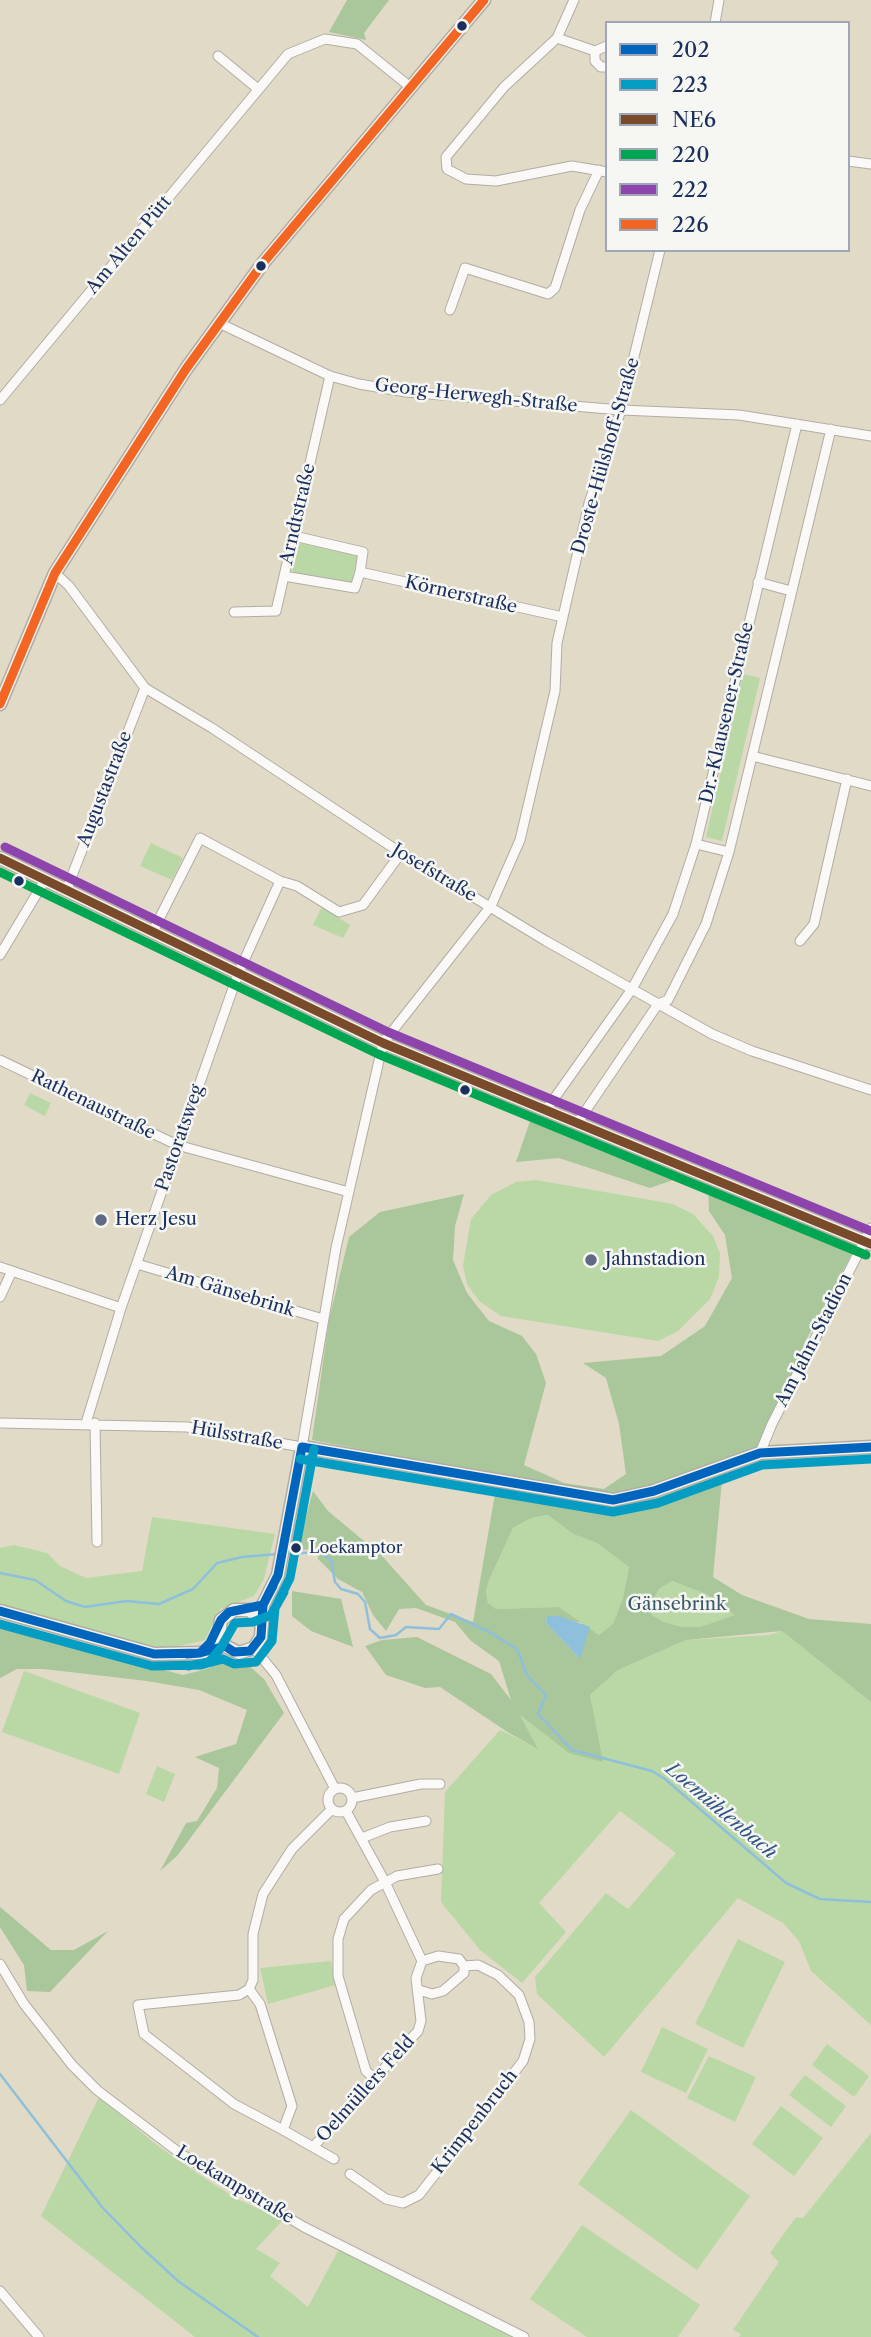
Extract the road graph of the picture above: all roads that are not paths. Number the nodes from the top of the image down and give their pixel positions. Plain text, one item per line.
1 (484, 0) edge
2 (574, 0) edge
3 (719, 0) edge
4 (715, 21) edge
5 (557, 38) junction
6 (605, 47) edge
7 (595, 51) junction
8 (218, 56) dead end
9 (605, 67) edge
10 (409, 86) junction
11 (258, 89) junction
12 (850, 161) edge
13 (871, 164) edge
14 (603, 171) edge
15 (660, 252) edge
16 (450, 310) dead end
17 (219, 323) junction
18 (330, 376) junction
19 (0, 400) edge
20 (621, 410) junction
21 (797, 424) junction
22 (831, 429) junction
23 (871, 436) edge
24 (294, 536) junction
25 (360, 572) junction
26 (55, 573) junction
27 (284, 576) junction
28 (758, 582) junction
29 (790, 591) junction
30 (234, 612) dead end
31 (563, 617) junction
32 (145, 688) junction
33 (0, 704) edge
34 (752, 756) junction
35 (847, 779) junction
36 (871, 786) edge
37 (696, 844) junction
38 (729, 852) junction
39 (401, 853) junction
40 (0, 858) edge
41 (45, 880) junction
42 (280, 881) junction
43 (66, 891) junction
44 (491, 906) junction
45 (152, 933) junction
46 (800, 941) dead end
47 (0, 955) edge
48 (239, 974) junction
49 (632, 989) junction
50 (658, 1004) junction
51 (383, 1043) junction
52 (0, 1060) edge
53 (871, 1090) edge
54 (546, 1110) junction
55 (578, 1122) junction
56 (177, 1145) junction
57 (349, 1192) junction
58 (871, 1228) edge
59 (868, 1242) edge
60 (137, 1264) junction
61 (0, 1267) edge
62 (11, 1273) junction
63 (0, 1297) edge
64 (121, 1308) junction
65 (323, 1319) junction
66 (0, 1423) edge
67 (90, 1423) junction
68 (302, 1447) junction
69 (871, 1447) edge
70 (760, 1453) junction
71 (97, 1542) dead end
72 (263, 1605) junction
73 (250, 1610) junction
74 (0, 1611) edge
75 (262, 1625) junction
76 (218, 1630) junction
77 (225, 1646) junction
78 (254, 1648) junction
79 (200, 1653) junction
80 (440, 1784) dead end
81 (335, 1789) junction
82 (352, 1798) junction
83 (332, 1809) junction
84 (346, 1811) junction
85 (426, 1821) dead end
86 (362, 1838) junction
87 (438, 1869) dead end
88 (385, 1882) junction
89 (422, 1961) junction
90 (0, 1964) edge
91 (464, 1966) junction
92 (249, 1989) junction
93 (419, 1990) junction
94 (375, 2079) junction
95 (283, 2130) junction
96 (314, 2146) junction
97 (334, 2159) dead end
98 (350, 2174) dead end
99 (0, 2291) edge
100 (40, 2337) edge
101 (524, 2337) edge

1 - 10 main road
2 - 5 street
3 - 4 street
5 - 7 street
5 - 14 street
6 - 7 street
7 - 9 street
8 - 11 street
10 - 11 street, Am Alten Pütt
10 - 17 main road
11 - 19 street, Am Alten Pütt
12 - 13 street
14 - 16 street
15 - 20 street, Droste-Hülshoff-Straße
17 - 18 street, Georg-Herwegh-Straße
17 - 26 main road
18 - 20 street, Georg-Herwegh-Straße
18 - 24 street, Arndtstraße
20 - 21 street, Georg-Herwegh-Straße
20 - 31 street, Droste-Hülshoff-Straße
21 - 22 street, Georg-Herwegh-Straße
21 - 28 street, Dr.-Klausener-Straße
22 - 23 street, Georg-Herwegh-Straße
22 - 29 street, Dr.-Klausener-Straße
24 - 25 street
24 - 27 street, Arndtstraße
25 - 27 street
25 - 31 street, Körnerstraße
26 - 32 street, Josefstraße
26 - 33 main road
27 - 30 street, Arndtstraße
28 - 29 street
28 - 37 street, Dr.-Klausener-Straße
29 - 34 street, Dr.-Klausener-Straße
31 - 44 street, Droste-Hülshoff-Straße
32 - 39 street, Josefstraße
32 - 43 street, Augustastraße
34 - 35 street
34 - 38 street, Dr.-Klausener-Straße
35 - 36 street
35 - 46 street
37 - 38 street
37 - 49 street, Dr.-Klausener-Straße
38 - 50 street, Dr.-Klausener-Straße
39 - 42 street
39 - 44 street, Josefstraße
40 - 41 main road
41 - 43 main road
41 - 47 street
42 - 45 street
42 - 48 street, Pastoratsweg
43 - 45 main road
44 - 49 street, Josefstraße
44 - 51 street, Droste-Hülshoff-Straße
45 - 48 main road
48 - 51 main road
48 - 56 street, Pastoratsweg
49 - 50 street, Josefstraße
49 - 54 street, Dr.-Klausener-Straße
50 - 53 street, Josefstraße
50 - 55 street, Dr.-Klausener-Straße
51 - 54 main road
51 - 57 street, Droste-Hülshoff-Straße
52 - 56 street, Rathenaustraße
54 - 55 main road
55 - 59 main road
56 - 57 street, Rathenaustraße
56 - 60 street, Pastoratsweg
57 - 65 street, Droste-Hülshoff-Straße
58 - 59 street, Am Jahn-Stadion
59 - 70 street, Am Jahn-Stadion
60 - 64 street, Pastoratsweg
60 - 65 street, Am Gänsebrink
61 - 62 street
62 - 63 street
62 - 64 street
64 - 67 street, Pastoratsweg
65 - 68 street, Droste-Hülshoff-Straße
66 - 67 street, Hülsstraße
67 - 68 street, Hülsstraße
67 - 71 street
68 - 70 main road, Hülsstraße
68 - 72 main road
69 - 70 main road, Hülsstraße
72 - 73 main road
72 - 75 main road
73 - 75 main road
73 - 76 main road
74 - 79 main road
75 - 78 main road
76 - 77 main road
76 - 79 main road
77 - 78 main road
77 - 79 main road
78 - 81 street
80 - 82 street
81 - 82 street
81 - 83 street
82 - 84 street
83 - 84 street
83 - 92 street
84 - 86 street
85 - 86 street
86 - 88 street
87 - 88 street
88 - 89 street
88 - 94 street
89 - 91 street
89 - 93 street
90 - 101 street, Loekampstraße
91 - 93 street
91 - 98 street, Krimpenbruch
92 - 95 street
92 - 95 street
93 - 94 street, Oelmüllers Feld
94 - 96 street, Oelmüllers Feld
95 - 96 street
96 - 97 street
99 - 100 street

